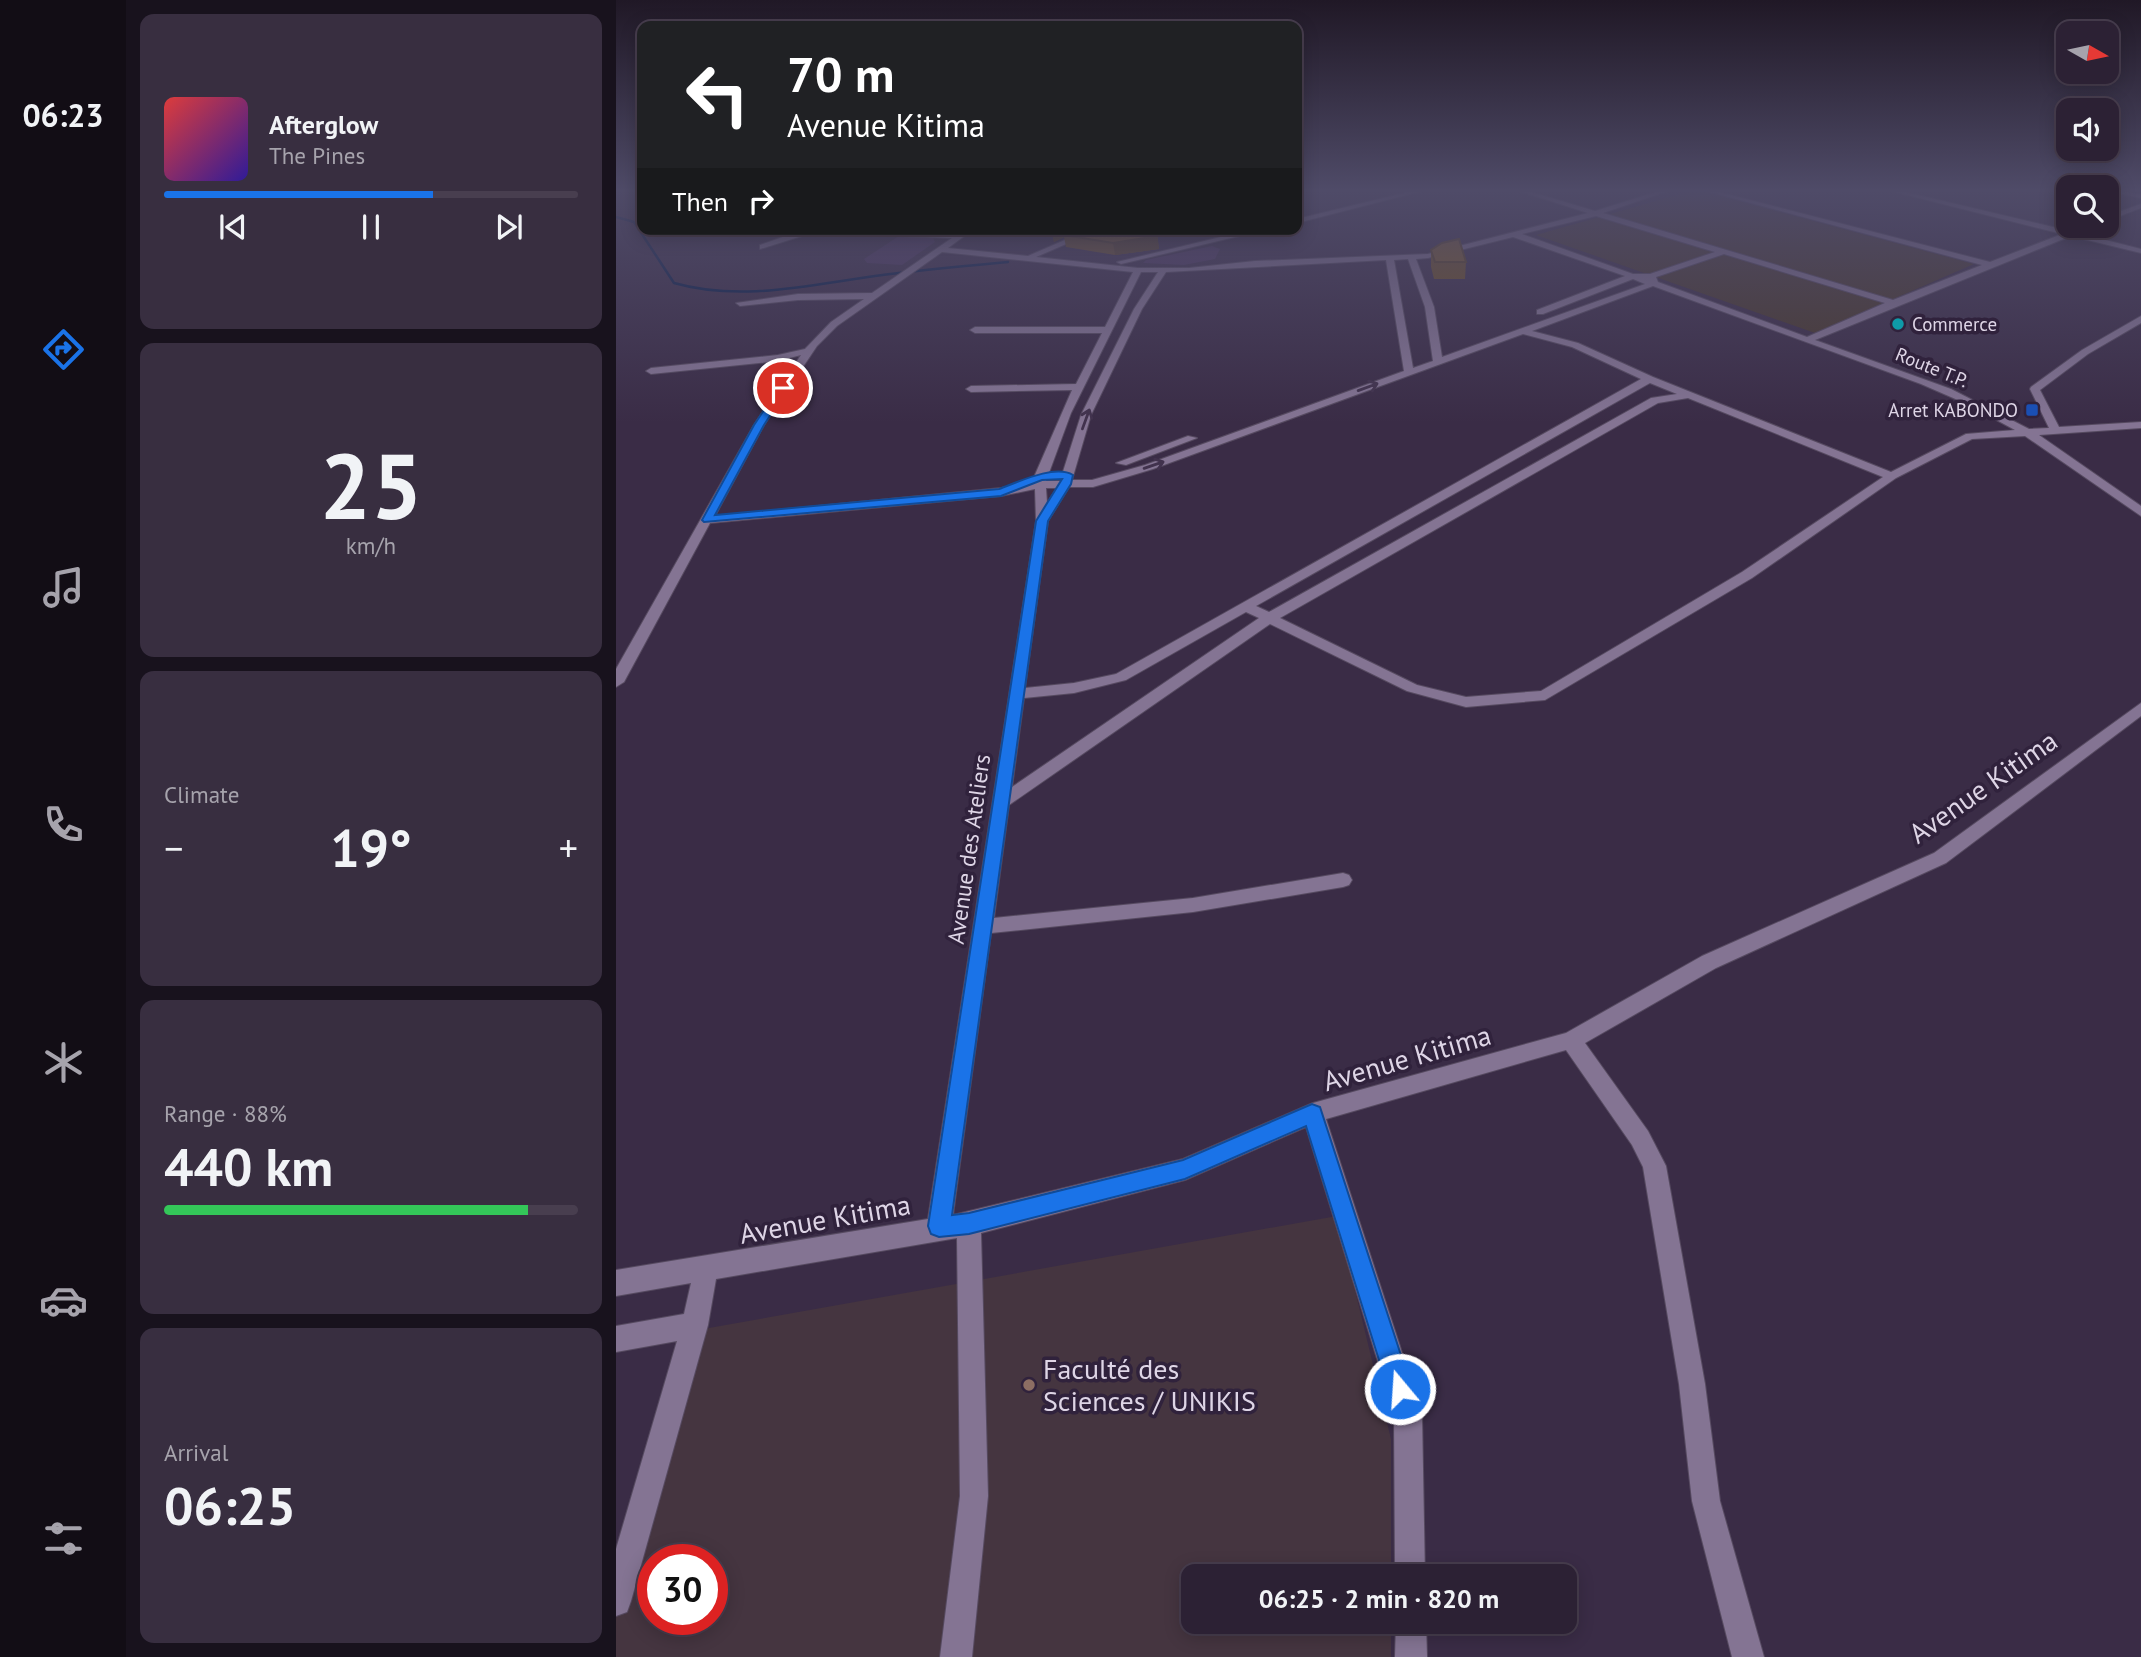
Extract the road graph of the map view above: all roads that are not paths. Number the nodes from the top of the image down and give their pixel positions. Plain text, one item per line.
1 (915, 268) edge
2 (1128, 268) edge
3 (1191, 268) edge
4 (1391, 268) edge
5 (1417, 268) edge
6 (1583, 268) edge
7 (1611, 268) edge
8 (1682, 268) edge
9 (1775, 268) edge
10 (1982, 268) edge
11 (1138, 270) junction
12 (1164, 270) junction
13 (1633, 276) junction
14 (1653, 279) junction
15 (1620, 281) junction
16 (1642, 288) junction
17 (875, 296) junction
18 (740, 303) dead end
19 (1893, 303) junction
20 (2141, 319) edge
21 (1107, 330) junction
22 (975, 331) dead end
23 (1522, 331) junction
24 (1807, 340) junction
25 (807, 351) junction
26 (1437, 357) junction
27 (1408, 367) junction
28 (651, 371) dead end
29 (1649, 379) junction
30 (1078, 387) junction
31 (971, 389) dead end
32 (1689, 395) junction
33 (1266, 412) dead end
34 (2141, 425) edge
35 (1564, 428) junction
36 (2054, 429) junction
37 (2029, 434) junction
38 (1202, 435) dead end
39 (2141, 437) edge
40 (1586, 440) junction
41 (1892, 476) junction
42 (1067, 480) junction
43 (1040, 481) junction
44 (2141, 512) edge
45 (708, 520) junction
46 (1042, 521) junction
47 (1247, 607) junction
48 (1269, 618) junction
49 (616, 682) edge
50 (1016, 694) junction
51 (2141, 708) edge
52 (1001, 802) junction
53 (1343, 880) dead end
54 (984, 926) junction
55 (1571, 1040) junction
56 (1312, 1113) junction
57 (969, 1224) junction
58 (939, 1226) junction
59 (706, 1268) junction
60 (616, 1283) edge
61 (695, 1325) junction
62 (616, 1339) edge
63 (1410, 1564) edge
64 (616, 1601) edge
65 (1410, 1634) edge
66 (956, 1657) edge
67 (1411, 1657) edge
68 (1748, 1657) edge

1 - 17 street
2 - 11 street
3 - 12 street
4 - 27 street
5 - 26 street
6 - 15 street, Route T.P.
7 - 13 street, Route T.P.
8 - 14 street
9 - 19 street
10 - 19 street
11 - 12 street
11 - 21 street
42 -> 12 street, Avenue des Ateliers
13 - 14 street, Route T.P.
13 - 15 street
14 - 16 street
14 - 24 street, Route T.P.
15 - 16 street, Route T.P.
15 - 26 street
16 - 23 street
16 - 24 street, Route T.P.
17 - 18 street
17 - 25 street
19 - 24 street
20 - 36 street
21 - 22 street
21 - 30 street
23 - 26 street
23 - 29 street
24 - 37 street, Route T.P.
25 - 28 street
25 - 45 street
26 - 27 street
27 - 33 street
42 -> 27 street
29 - 32 street
29 - 35 street
30 - 31 street
30 - 43 street
32 - 40 street
32 - 41 street
34 - 36 street
35 - 40 street
35 - 47 street
36 - 37 street
37 - 39 street
37 - 41 street
37 - 44 street, Route T.P.
38 - 42 street
40 - 48 street
41 - 48 street
42 - 43 street
42 - 46 street, Avenue des Ateliers
43 - 45 street
43 - 46 street
45 - 49 street
46 - 50 street, Avenue des Ateliers
47 - 48 street
47 - 50 street
48 - 52 street
50 - 52 street, Avenue des Ateliers
51 - 55 street, Avenue Kitima
52 - 54 street, Avenue des Ateliers
53 - 54 street
54 - 58 street, Avenue des Ateliers
55 - 56 street, Avenue Kitima
55 - 68 street
56 - 57 street, Avenue Kitima
56 - 63 street
57 - 58 street, Avenue Kitima
57 - 66 street
58 - 59 street, Avenue Kitima
59 - 60 street, Avenue Kitima
59 - 61 street
61 - 62 street
61 - 64 street
65 - 67 street

